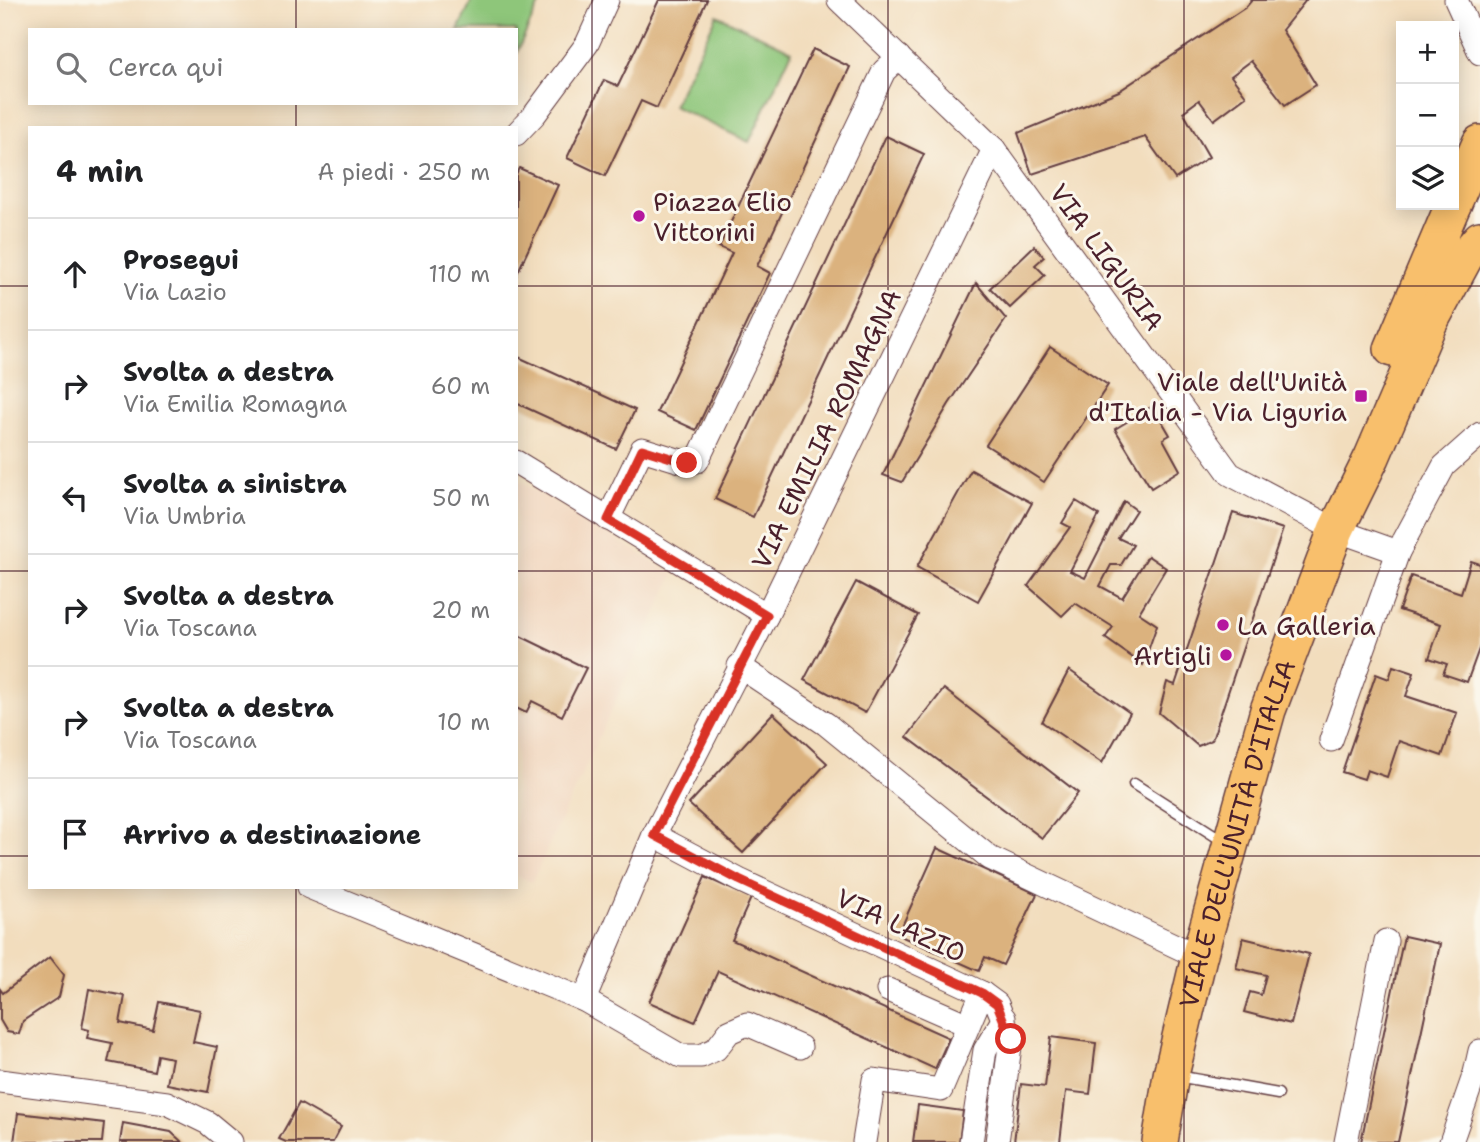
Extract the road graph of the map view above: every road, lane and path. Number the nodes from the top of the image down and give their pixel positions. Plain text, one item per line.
1 (607, 0) edge
2 (839, 0) edge
3 (1456, 0) edge
4 (1480, 53) edge
5 (899, 57) junction
6 (518, 132) edge
7 (1480, 143) edge
8 (995, 149) junction
9 (1459, 190) edge
10 (1450, 210) edge
11 (1480, 239) edge
12 (1480, 434) edge
13 (518, 463) edge
14 (608, 520) junction
15 (1336, 530) junction
16 (1398, 552) junction
17 (767, 615) junction
18 (739, 666) junction
19 (1331, 740) dead end
20 (1134, 784) dead end
21 (654, 835) junction
22 (1230, 846) junction
23 (314, 889) edge
24 (1386, 941) dead end
25 (1199, 957) junction
26 (888, 990) dead end
27 (982, 993) junction
28 (584, 1000) junction
29 (1004, 1018) junction
30 (968, 1025) junction
31 (800, 1047) dead end
32 (1480, 1051) edge
33 (1171, 1075) junction
34 (0, 1081) edge
35 (1278, 1094) dead end
36 (232, 1142) edge
37 (864, 1142) edge
38 (971, 1142) edge
39 (997, 1142) edge
40 (1160, 1142) edge
41 (1346, 1142) edge
42 (1451, 1142) edge

1 - 6 street
2 - 5 street, VIA LIGURIA
3 - 4 street
5 - 8 street, VIA LIGURIA
5 - 14 street
7 - 9 main road, VIALE DELL'UNITÀ D'ITALIA
8 - 15 street, VIA LIGURIA
8 - 17 street, VIA EMILIA ROMAGNA
10 - 15 main road, VIALE DELL'UNITÀ D'ITALIA
11 - 15 main road, VIALE DELL'UNITÀ D'ITALIA
12 - 16 street
13 - 14 street
14 - 17 street
15 - 16 street, VIA LIGURIA
15 - 22 main road, VIALE DELL'UNITÀ D'ITALIA
16 - 19 street
17 - 18 street, VIA EMILIA ROMAGNA
18 - 21 street, VIA EMILIA ROMAGNA
18 - 25 street
20 - 22 lane
21 - 27 street, VIA LAZIO
21 - 28 street, VIA EMILIA ROMAGNA
22 - 25 main road, VIALE DELL'UNITÀ D'ITALIA
23 - 28 street
24 - 41 street
25 - 33 main road, VIALE DELL'UNITÀ D'ITALIA
26 - 30 street
27 - 29 street, VIA LAZIO
27 - 30 street
28 - 31 street
29 - 38 street
29 - 39 street
30 - 37 street
32 - 42 street
33 - 35 lane
33 - 40 main road, VIALE DELL'UNITÀ D'ITALIA
34 - 36 street

